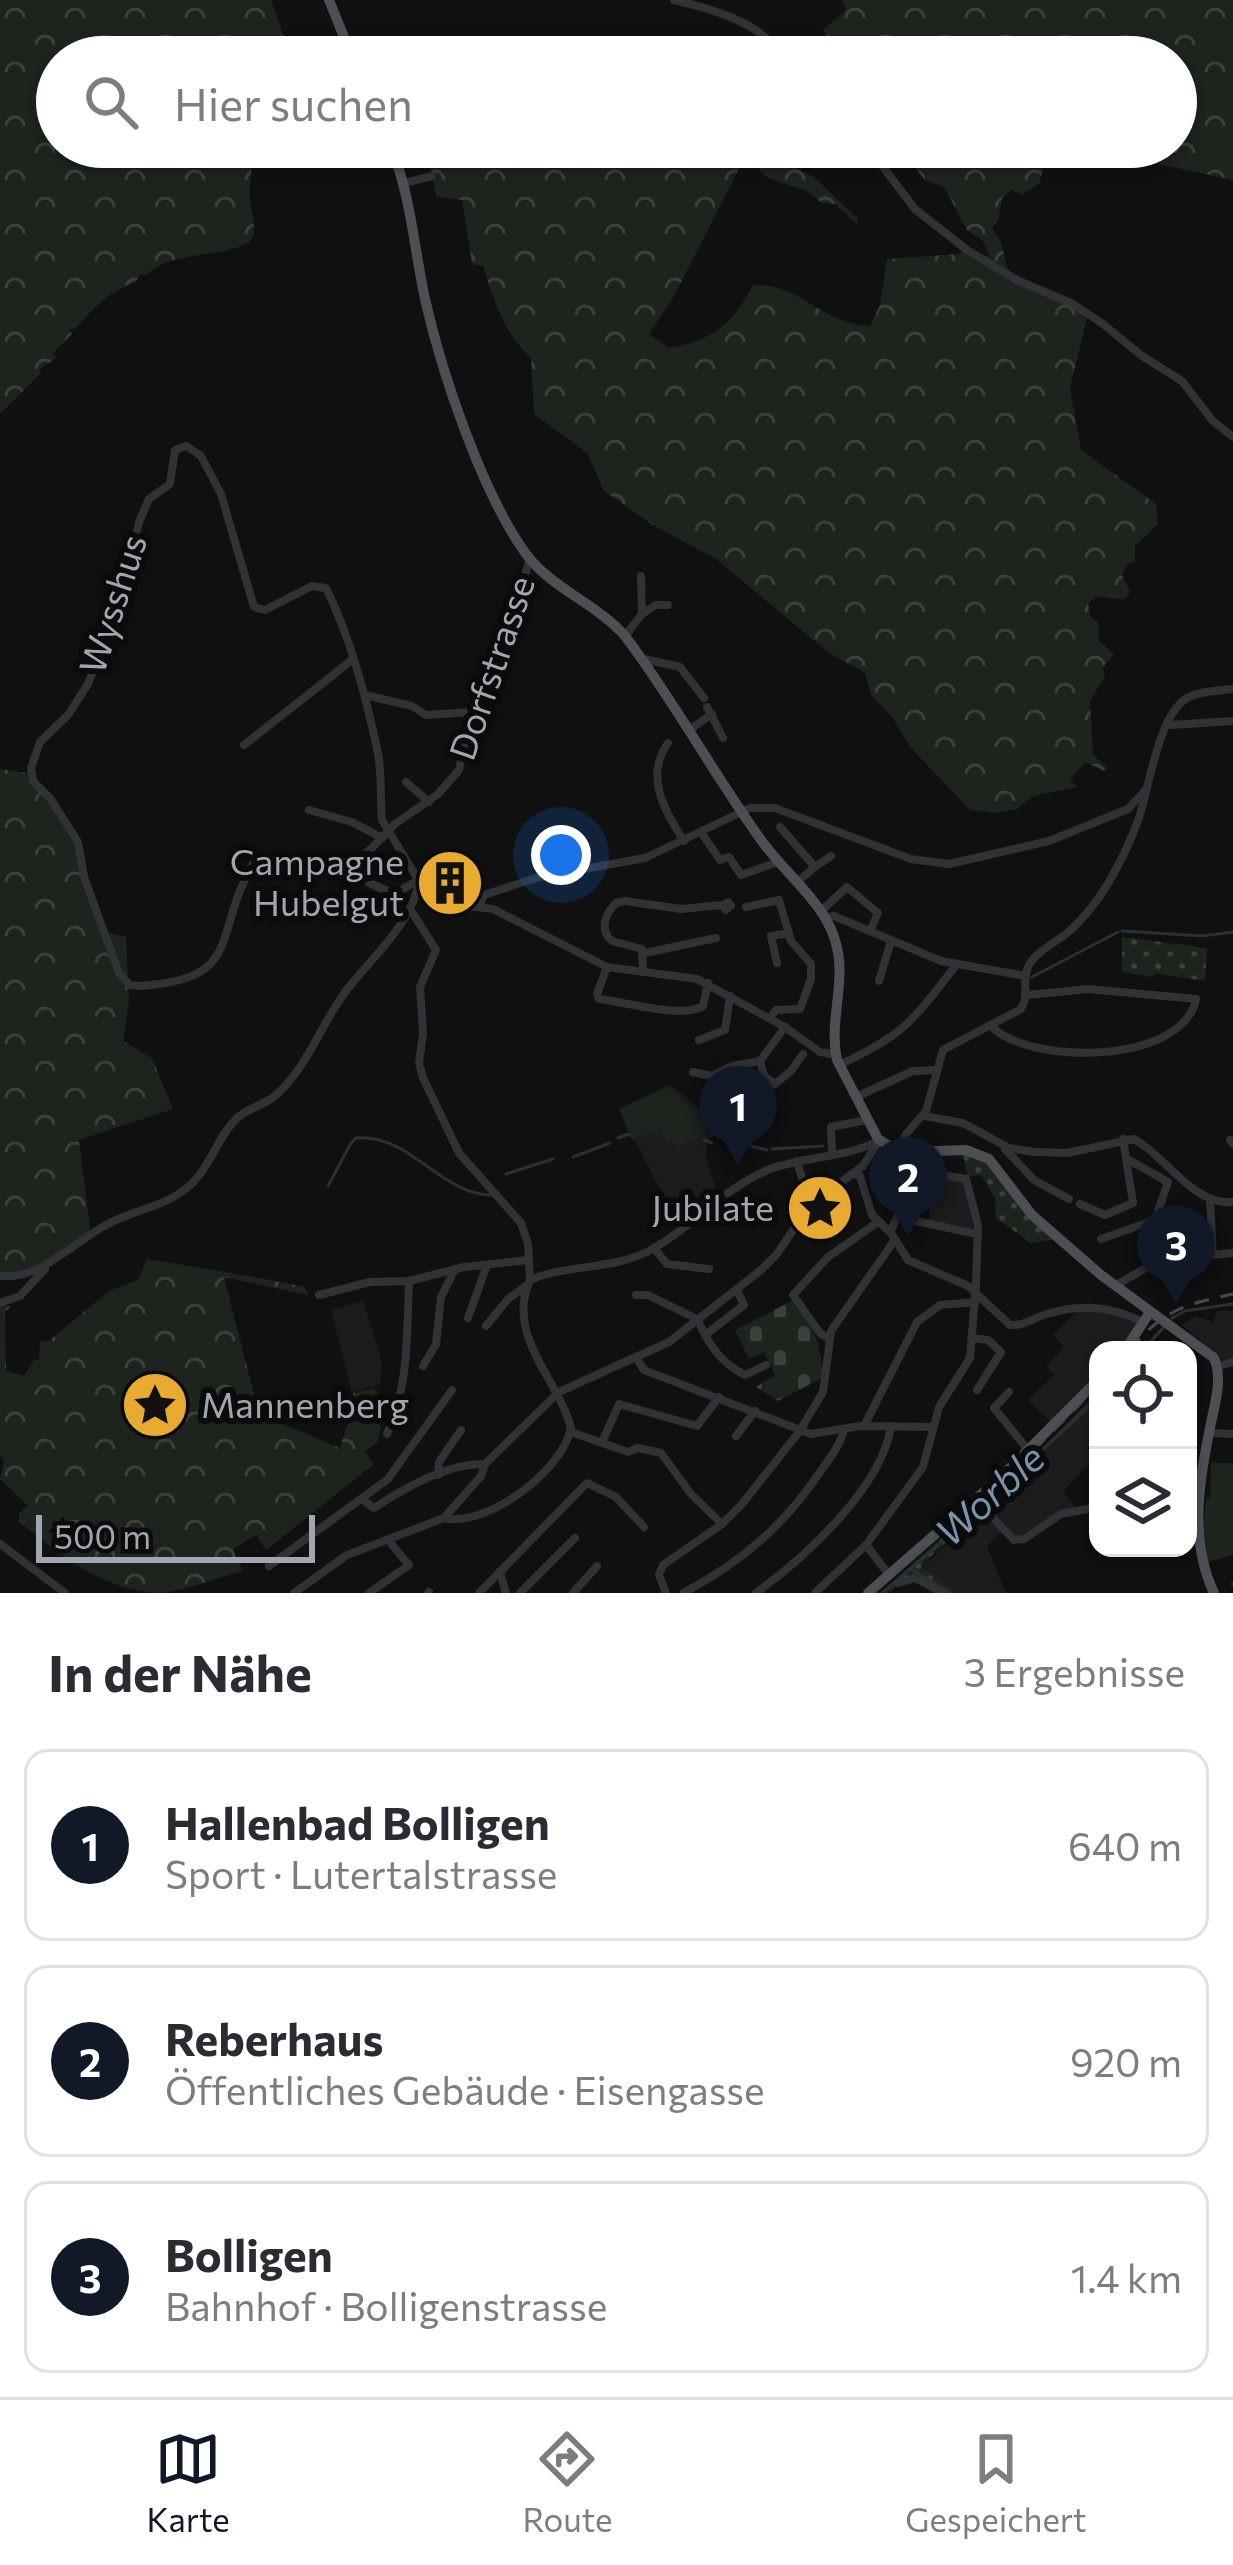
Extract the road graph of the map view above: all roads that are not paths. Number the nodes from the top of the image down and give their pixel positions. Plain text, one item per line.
1 (329, 0) edge
2 (674, 0) edge
3 (344, 36) edge
4 (765, 36) edge
5 (399, 168) edge
6 (883, 168) edge
7 (432, 176) dead end
8 (404, 183) junction
9 (1233, 437) edge
10 (530, 559) junction
11 (641, 576) dead end
12 (668, 605) dead end
13 (642, 614) junction
14 (625, 636) junction
15 (641, 659) junction
16 (352, 660) junction
17 (1233, 689) edge
18 (364, 695) junction
19 (708, 706) junction
20 (466, 713) junction
21 (1233, 721) edge
22 (1169, 725) junction
23 (688, 730) junction
24 (723, 738) dead end
25 (668, 743) dead end
26 (244, 745) dead end
27 (406, 782) dead end
28 (1146, 790) junction
29 (429, 802) junction
30 (309, 810) dead end
31 (742, 811) junction
32 (780, 827) dead end
33 (701, 832) junction
34 (385, 835) junction
35 (684, 841) junction
36 (815, 844) dead end
37 (803, 854) junction
38 (831, 856) dead end
39 (778, 862) junction
40 (814, 867) junction
41 (344, 872) junction
42 (418, 880) junction
43 (796, 883) junction
44 (722, 904) dead end
45 (479, 906) junction
46 (746, 908) dead end
47 (410, 909) junction
48 (822, 915) junction
49 (870, 931) junction
50 (789, 933) junction
51 (716, 938) dead end
52 (892, 941) junction
53 (645, 953) junction
54 (777, 963) dead end
55 (957, 964) junction
56 (607, 967) junction
57 (643, 972) junction
58 (1026, 976) junction
59 (879, 981) dead end
60 (708, 983) junction
61 (1027, 995) junction
62 (730, 996) junction
63 (770, 1018) junction
64 (990, 1025) junction
65 (785, 1027) junction
66 (699, 1040) dead end
67 (803, 1054) dead end
68 (760, 1060) junction
69 (837, 1060) junction
70 (936, 1070) junction
71 (693, 1072) dead end
72 (764, 1076) junction
73 (733, 1086) dead end
74 (854, 1098) junction
75 (923, 1116) junction
76 (867, 1120) junction
77 (1123, 1139) junction
78 (879, 1141) junction
79 (999, 1143) junction
80 (901, 1151) junction
81 (832, 1153) junction
82 (1127, 1159) junction
83 (797, 1161) junction
84 (863, 1166) junction
85 (853, 1173) junction
86 (948, 1176) dead end
87 (905, 1177) junction
88 (933, 1178) dead end
89 (866, 1186) junction
90 (1210, 1198) junction
91 (1069, 1199) dead end
92 (1233, 1202) edge
93 (810, 1204) junction
94 (1080, 1204) dead end
95 (902, 1211) junction
96 (887, 1229) junction
97 (977, 1234) junction
98 (1101, 1239) dead end
99 (654, 1248) junction
100 (1233, 1253) edge
101 (53, 1259) junction
102 (529, 1260) junction
103 (1154, 1263) dead end
104 (487, 1264) junction
105 (455, 1269) junction
106 (709, 1269) dead end
107 (0, 1276) edge
108 (409, 1281) junction
109 (528, 1283) junction
110 (1116, 1285) junction
111 (737, 1290) junction
112 (320, 1294) dead end
113 (636, 1295) dead end
114 (975, 1300) junction
115 (0, 1303) edge
116 (1147, 1317) junction
117 (468, 1318) dead end
118 (699, 1321) junction
119 (486, 1326) dead end
120 (705, 1335) junction
121 (829, 1338) junction
122 (972, 1338) junction
123 (1131, 1341) edge
124 (637, 1359) junction
125 (1233, 1362) edge
126 (766, 1365) dead end
127 (423, 1366) dead end
128 (1218, 1366) junction
129 (1089, 1389) edge
130 (452, 1390) dead end
131 (977, 1390) dead end
132 (1009, 1392) dead end
133 (555, 1394) junction
134 (719, 1396) junction
135 (755, 1412) junction
136 (864, 1426) junction
137 (891, 1426) junction
138 (933, 1427) junction
139 (460, 1430) dead end
140 (844, 1430) junction
141 (571, 1432) junction
142 (799, 1432) junction
143 (1208, 1433) junction
144 (387, 1434) dead end
145 (1233, 1434) edge
146 (736, 1436) dead end
147 (603, 1440) junction
148 (1028, 1450) junction
149 (485, 1464) junction
150 (438, 1475) junction
151 (1197, 1489) edge
152 (363, 1500) junction
153 (1089, 1509) edge
154 (985, 1510) dead end
155 (444, 1517) junction
156 (722, 1524) junction
157 (644, 1527) dead end
158 (1197, 1531) edge
159 (575, 1538) dead end
160 (388, 1540) junction
161 (0, 1544) edge
162 (866, 1545) junction
163 (269, 1566) dead end
164 (597, 1566) dead end
165 (500, 1570) junction
166 (893, 1579) junction
167 (65, 1593) edge
168 (294, 1593) edge
169 (369, 1593) edge
170 (479, 1593) edge
171 (506, 1593) edge
172 (520, 1593) edge
173 (573, 1593) edge
174 (666, 1593) edge
175 (683, 1593) edge
176 (756, 1593) edge
177 (815, 1593) edge
178 (868, 1593) edge
179 (943, 1593) edge
180 (1214, 1593) edge

1 - 3 main road
2 - 4 street
5 - 8 main road
6 - 9 street
7 - 8 street
8 - 10 main road
10 - 14 main road
10 - 20 street, Dorfstrasse
11 - 13 street
12 - 13 street
13 - 14 street
14 - 15 main road
15 - 19 street
15 - 23 main road
16 - 18 street
16 - 26 street
16 - 41 street, Wysshus
17 - 22 street
18 - 20 street
18 - 34 street
19 - 23 street
19 - 24 street
20 - 29 street, Dorfstrasse
21 - 22 street
22 - 28 street
23 - 31 main road
25 - 35 street
27 - 29 street
28 - 31 street
28 - 58 street
29 - 34 street, Dorfstrasse
30 - 34 street
31 - 33 street
31 - 39 main road
32 - 37 street
33 - 35 street
33 - 39 street
34 - 41 street, Dorfstrasse
34 - 42 street
35 - 45 street
36 - 37 street
37 - 40 street
38 - 40 street
39 - 43 main road
40 - 43 street
41 - 42 street
42 - 45 street
42 - 47 street
43 - 48 main road
44 - 53 street
45 - 56 street
46 - 50 street
47 - 101 street
47 - 102 street
48 - 49 street
48 - 49 street
48 - 69 main road
49 - 52 street
50 - 54 street
50 - 63 street
51 - 53 street
52 - 55 street
52 - 59 street
53 - 57 street
55 - 58 street
55 - 69 street
56 - 57 street
56 - 60 street
57 - 60 street
58 - 61 street
60 - 62 street
61 - 64 street
61 - 64 street
62 - 63 street
62 - 66 street
63 - 65 street
64 - 70 street
65 - 68 street
65 - 69 street
67 - 72 street
68 - 71 street
68 - 72 street
69 - 74 main road
70 - 74 street
70 - 75 street
72 - 73 street
74 - 76 main road
75 - 79 street
75 - 80 street
76 - 78 main road
76 - 81 street
77 - 79 street
77 - 82 street
77 - 90 street
78 - 80 main road
78 - 81 street
78 - 84 street
79 - 91 street
80 - 87 street
80 - 110 main road
81 - 83 street
82 - 94 street
82 - 98 street
83 - 93 street
83 - 99 street
84 - 85 street
84 - 89 street
85 - 89 street
85 - 93 street
86 - 97 street
87 - 88 street
87 - 95 street
89 - 96 street
90 - 92 street
90 - 100 street
93 - 111 street
95 - 96 street
95 - 97 street
96 - 116 street
96 - 121 street
96 - 121 street
97 - 114 street, bridge
99 - 106 street
99 - 109 street
101 - 107 street
101 - 115 street
102 - 104 street
102 - 109 street
103 - 110 street
104 - 105 street
104 - 117 street
105 - 108 street
105 - 127 street
108 - 112 street
108 - 144 street
109 - 119 street
109 - 133 street
110 - 116 main road
111 - 118 street
111 - 120 street
113 - 118 street
114 - 122 street
114 - 136 street
116 - 123 main road
116 - 128 main road
118 - 120 street
118 - 124 street
120 - 126 street
121 - 142 street
122 - 131 street
122 - 138 street
124 - 133 street
124 - 134 street
125 - 128 street
128 - 143 main road
129 - 148 main road
130 - 152 street
132 - 148 street
133 - 141 street
133 - 149 street
134 - 135 street
134 - 147 street
135 - 142 street
135 - 146 street
136 - 137 street
136 - 140 street
137 - 138 street
137 - 176 street
138 - 162 street
139 - 150 street
140 - 142 street
140 - 175 street
141 - 147 street
141 - 155 street
142 - 156 street
143 - 145 street
143 - 151 main road
147 - 156 street
148 - 166 main road
149 - 150 street
149 - 155 street
150 - 152 street
152 - 163 street
153 - 154 street
155 - 160 street
156 - 174 street
157 - 165 street
158 - 180 main road
159 - 172 street
160 - 168 street
160 - 169 street
161 - 167 street
162 - 166 street
162 - 177 street
164 - 173 street
165 - 170 street
165 - 171 street
166 - 178 main road
166 - 179 street

